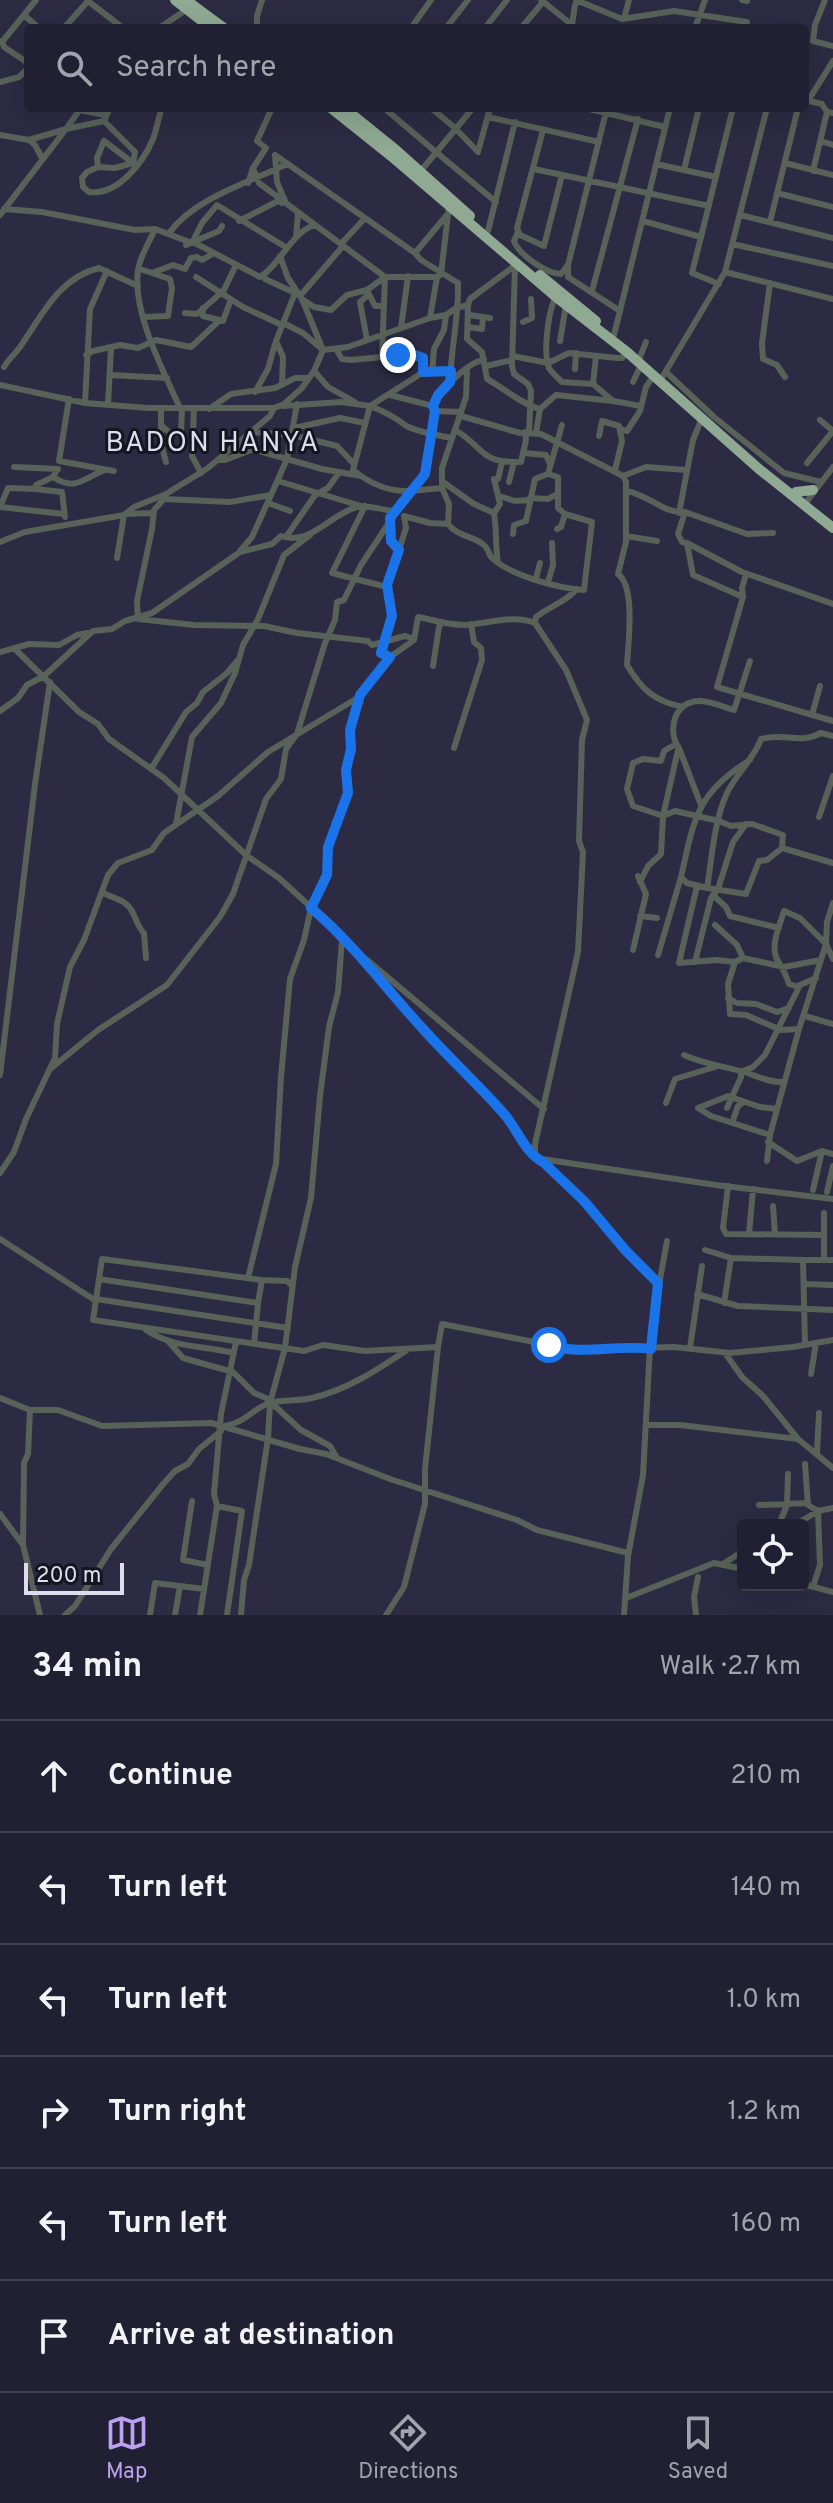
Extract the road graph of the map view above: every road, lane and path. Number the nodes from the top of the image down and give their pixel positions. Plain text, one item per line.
1 (36, 0) edge
2 (175, 0) edge
3 (262, 0) edge
4 (431, 0) edge
5 (468, 0) edge
6 (507, 0) edge
7 (578, 0) edge
8 (629, 0) edge
9 (705, 0) edge
10 (825, 0) edge
11 (84, 1) edge
12 (545, 2) edge
13 (194, 6) edge
14 (24, 15) junction
15 (699, 15) junction
16 (624, 19) junction
17 (416, 20) junction
18 (747, 22) dead end
19 (34, 24) edge
20 (67, 24) edge
21 (115, 24) edge
22 (165, 24) edge
23 (208, 24) edge
24 (219, 24) edge
25 (257, 24) edge
26 (414, 24) edge
27 (421, 24) edge
28 (449, 24) edge
29 (488, 24) edge
30 (525, 24) edge
31 (571, 24) edge
32 (574, 24) edge
33 (696, 24) edge
34 (1, 42) edge
35 (833, 46) edge
36 (833, 61) edge
37 (24, 62) edge
38 (24, 70) edge
39 (0, 82) edge
40 (809, 97) edge
41 (809, 101) edge
42 (78, 112) edge
43 (161, 112) edge
44 (270, 112) edge
45 (336, 112) edge
46 (348, 112) edge
47 (389, 112) edge
48 (436, 112) edge
49 (469, 112) edge
50 (489, 112) edge
51 (606, 112) joint
52 (669, 112) edge
53 (698, 112) edge
54 (732, 112) edge
55 (766, 112) edge
56 (797, 112) edge
57 (830, 112) edge
58 (106, 115) edge
59 (488, 117) junction
60 (638, 119) junction
61 (515, 122) junction
62 (665, 127) junction
63 (455, 128) junction
64 (66, 129) junction
65 (543, 130) junction
66 (0, 135) edge
67 (29, 140) junction
68 (820, 141) junction
69 (599, 142) junction
70 (833, 145) edge
71 (436, 152) junction
72 (42, 158) junction
73 (785, 163) junction
74 (134, 164) junction
75 (287, 164) junction
76 (656, 164) junction
77 (98, 167) junction
78 (253, 168) junction
79 (534, 169) junction
80 (275, 170) junction
81 (684, 170) junction
82 (813, 171) junction
83 (418, 174) junction
84 (562, 175) junction
85 (833, 175) edge
86 (716, 177) junction
87 (258, 178) junction
88 (589, 180) junction
89 (248, 183) junction
90 (620, 186) junction
91 (649, 193) junction
92 (777, 193) junction
93 (496, 202) junction
94 (285, 203) junction
95 (709, 206) junction
96 (833, 207) edge
97 (2, 209) edge
98 (448, 210) junction
99 (298, 213) junction
100 (740, 215) junction
101 (365, 218) junction
102 (239, 221) junction
103 (643, 221) junction
104 (770, 222) junction
105 (314, 224) junction
106 (222, 226) dead end
107 (155, 229) junction
108 (488, 231) junction
109 (518, 232) junction
110 (169, 233) junction
111 (701, 237) junction
112 (296, 238) junction
113 (833, 238) edge
114 (190, 243) junction
115 (732, 244) junction
116 (342, 245) junction
117 (287, 248) junction
118 (214, 253) junction
119 (415, 253) junction
120 (280, 256) junction
121 (517, 264) junction
122 (569, 264) junction
123 (236, 265) junction
124 (833, 266) edge
125 (143, 270) dead end
126 (107, 271) junction
127 (725, 272) junction
128 (152, 273) junction
129 (264, 275) junction
130 (439, 275) junction
131 (408, 276) junction
132 (196, 277) dead end
133 (385, 277) junction
134 (595, 278) junction
135 (770, 283) junction
136 (719, 284) junction
137 (581, 285) junction
138 (138, 286) junction
139 (592, 291) junction
140 (368, 292) junction
141 (222, 294) junction
142 (299, 296) junction
143 (556, 297) junction
144 (231, 299) junction
145 (531, 299) dead end
146 (833, 299) edge
147 (468, 305) junction
148 (566, 305) junction
149 (375, 306) junction
150 (383, 306) junction
151 (459, 307) junction
152 (620, 311) junction
153 (203, 312) junction
154 (189, 314) dead end
155 (446, 315) junction
156 (469, 315) junction
157 (144, 317) junction
158 (363, 318) junction
159 (430, 318) junction
160 (220, 320) junction
161 (523, 322) dead end
162 (282, 324) junction
163 (468, 327) junction
164 (401, 328) junction
165 (614, 335) junction
166 (381, 336) junction
167 (367, 340) junction
168 (276, 341) junction
169 (560, 341) dead end
170 (646, 342) dead end
171 (152, 343) junction
172 (111, 349) junction
173 (336, 349) junction
174 (323, 350) junction
175 (627, 352) junction
176 (576, 353) junction
177 (86, 355) junction
178 (382, 356) junction
179 (596, 356) junction
180 (512, 358) junction
181 (641, 361) junction
182 (485, 363) junction
183 (548, 363) junction
184 (4, 367) dead end
185 (575, 369) dead end
186 (467, 370) junction
187 (314, 371) junction
188 (451, 371) junction
189 (423, 372) junction
190 (432, 372) junction
191 (110, 375) junction
192 (661, 375) junction
193 (785, 377) dead end
194 (167, 378) junction
195 (309, 378) junction
196 (450, 382) junction
197 (633, 382) dead end
198 (571, 384) junction
199 (593, 384) junction
200 (0, 385) edge
201 (282, 385) junction
202 (255, 392) junction
203 (390, 395) junction
204 (570, 396) junction
205 (69, 399) junction
206 (613, 401) junction
207 (85, 403) junction
208 (108, 404) junction
209 (297, 404) junction
210 (360, 406) junction
211 (370, 406) junction
212 (641, 406) junction
213 (277, 407) junction
214 (530, 407) junction
215 (151, 408) junction
216 (161, 408) junction
217 (181, 408) junction
218 (194, 408) junction
219 (434, 408) junction
220 (209, 409) junction
221 (540, 409) junction
222 (461, 414) junction
223 (702, 418) junction
224 (150, 419) dead end
225 (820, 420) dead end
226 (365, 423) junction
227 (562, 425) dead end
228 (162, 426) junction
229 (620, 429) junction
230 (455, 430) junction
231 (833, 431) edge
232 (252, 432) junction
233 (293, 432) junction
234 (599, 432) dead end
235 (432, 433) junction
236 (530, 433) junction
237 (452, 438) junction
238 (557, 442) junction
239 (238, 445) junction
240 (251, 450) junction
241 (524, 453) junction
242 (287, 459) junction
243 (219, 460) junction
244 (59, 461) junction
245 (166, 462) dead end
246 (502, 462) junction
247 (521, 462) junction
248 (353, 463) junction
249 (807, 463) dead end
250 (550, 464) junction
251 (14, 467) dead end
252 (833, 467) edge
253 (105, 470) junction
254 (615, 470) junction
255 (686, 470) junction
256 (114, 471) dead end
257 (201, 473) junction
258 (338, 473) junction
259 (55, 474) junction
260 (548, 474) junction
261 (361, 476) junction
262 (623, 476) junction
263 (278, 481) junction
264 (509, 482) dead end
265 (442, 485) junction
266 (4, 488) edge
267 (35, 489) junction
268 (410, 491) junction
269 (626, 491) junction
270 (321, 492) junction
271 (557, 494) junction
272 (271, 495) junction
273 (810, 495) junction
274 (499, 496) junction
275 (152, 498) junction
276 (164, 499) junction
277 (530, 499) junction
278 (268, 503) junction
279 (363, 506) junction
280 (0, 507) edge
281 (290, 511) dead end
282 (153, 513) junction
283 (394, 513) junction
284 (494, 513) junction
285 (682, 513) junction
286 (64, 514) junction
287 (124, 514) junction
288 (565, 514) junction
289 (404, 516) junction
290 (833, 521) edge
291 (389, 522) junction
292 (67, 524) junction
293 (448, 524) junction
294 (833, 528) edge
295 (557, 529) dead end
296 (313, 533) junction
297 (773, 533) dead end
298 (513, 534) dead end
299 (626, 536) junction
300 (286, 537) junction
301 (657, 541) dead end
302 (0, 542) edge
303 (552, 543) dead end
304 (687, 543) junction
305 (399, 550) junction
306 (240, 552) junction
307 (117, 558) dead end
308 (498, 562) junction
309 (540, 563) dead end
310 (746, 574) junction
311 (353, 578) junction
312 (536, 578) junction
313 (548, 582) junction
314 (387, 587) junction
315 (577, 589) junction
316 (743, 597) junction
317 (833, 604) edge
318 (138, 619) junction
319 (442, 622) junction
320 (535, 623) junction
321 (471, 624) junction
322 (253, 627) junction
323 (92, 632) junction
324 (327, 636) junction
325 (414, 639) junction
326 (385, 640) junction
327 (0, 643) edge
328 (12, 649) junction
329 (0, 652) edge
330 (390, 657) junction
331 (237, 661) junction
332 (750, 661) dead end
333 (433, 666) dead end
334 (44, 676) junction
335 (50, 682) junction
336 (820, 686) dead end
337 (739, 693) junction
338 (359, 697) junction
339 (683, 707) junction
340 (0, 711) edge
341 (812, 715) junction
342 (833, 721) edge
343 (297, 734) junction
344 (833, 736) edge
345 (677, 746) junction
346 (454, 748) dead end
347 (750, 760) junction
348 (151, 769) junction
349 (833, 776) edge
350 (181, 793) junction
351 (701, 805) junction
352 (199, 810) junction
353 (695, 815) junction
354 (663, 816) junction
355 (819, 817) dead end
356 (719, 821) junction
357 (746, 824) junction
358 (175, 826) junction
359 (782, 848) junction
360 (246, 855) junction
361 (833, 863) edge
362 (681, 877) junction
363 (697, 886) junction
364 (707, 888) junction
365 (102, 892) junction
366 (715, 893) junction
367 (833, 903) edge
368 (311, 908) junction
369 (640, 916) junction
370 (657, 918) dead end
371 (715, 925) dead end
372 (779, 928) junction
373 (342, 940) junction
374 (826, 944) junction
375 (633, 950) dead end
376 (361, 954) junction
377 (658, 955) dead end
378 (776, 957) junction
379 (146, 958) dead end
380 (743, 958) junction
381 (833, 959) edge
382 (821, 960) junction
383 (695, 962) junction
384 (735, 962) junction
385 (773, 967) junction
386 (784, 967) junction
387 (816, 978) junction
388 (799, 987) junction
389 (728, 998) junction
390 (789, 1008) junction
391 (805, 1016) junction
392 (833, 1024) edge
393 (779, 1029) junction
394 (799, 1029) junction
395 (684, 1055) dead end
396 (715, 1067) junction
397 (49, 1070) junction
398 (742, 1071) junction
399 (0, 1075) edge
400 (784, 1082) junction
401 (731, 1096) junction
402 (745, 1102) junction
403 (666, 1103) dead end
404 (727, 1108) dead end
405 (544, 1109) junction
406 (776, 1109) junction
407 (732, 1123) junction
408 (769, 1139) junction
409 (822, 1151) junction
410 (833, 1154) edge
411 (535, 1158) junction
412 (767, 1161) dead end
413 (833, 1166) edge
414 (0, 1173) edge
415 (728, 1186) junction
416 (753, 1189) junction
417 (813, 1190) dead end
418 (827, 1192) dead end
419 (833, 1199) edge
420 (773, 1206) dead end
421 (824, 1213) dead end
422 (749, 1234) junction
423 (775, 1234) junction
424 (824, 1235) junction
425 (0, 1239) edge
426 (667, 1241) dead end
427 (705, 1250) dead end
428 (731, 1258) junction
429 (803, 1260) junction
430 (824, 1260) junction
431 (833, 1260) edge
432 (702, 1266) dead end
433 (248, 1278) junction
434 (99, 1279) junction
435 (262, 1280) junction
436 (658, 1283) junction
437 (804, 1284) junction
438 (833, 1285) edge
439 (293, 1286) junction
440 (697, 1294) junction
441 (96, 1300) junction
442 (258, 1303) junction
443 (724, 1303) junction
444 (804, 1309) junction
445 (833, 1310) edge
446 (256, 1323) junction
447 (143, 1328) junction
448 (288, 1328) junction
449 (833, 1340) edge
450 (168, 1341) junction
451 (236, 1342) junction
452 (816, 1343) junction
453 (254, 1344) junction
454 (805, 1345) junction
455 (438, 1347) junction
456 (285, 1348) junction
457 (690, 1348) junction
458 (651, 1349) junction
459 (408, 1350) junction
460 (234, 1353) junction
461 (725, 1353) junction
462 (231, 1371) junction
463 (811, 1374) dead end
464 (0, 1398) edge
465 (270, 1403) junction
466 (30, 1410) junction
467 (819, 1413) dead end
468 (647, 1425) junction
469 (221, 1429) junction
470 (268, 1438) junction
471 (798, 1439) junction
472 (817, 1453) junction
473 (338, 1459) junction
474 (805, 1464) dead end
475 (833, 1468) edge
476 (788, 1474) dead end
477 (425, 1490) junction
478 (192, 1501) dead end
479 (808, 1503) junction
480 (787, 1504) junction
481 (759, 1505) dead end
482 (217, 1506) junction
483 (833, 1508) edge
484 (818, 1511) junction
485 (0, 1514) edge
486 (781, 1519) edge
487 (805, 1519) edge
488 (23, 1545) junction
489 (628, 1553) junction
490 (737, 1555) edge
491 (723, 1564) junction
492 (208, 1565) junction
493 (737, 1568) edge
494 (698, 1577) dead end
495 (180, 1586) junction
496 (809, 1586) edge
497 (813, 1587) junction
498 (204, 1589) junction
499 (833, 1592) edge
500 (626, 1598) junction
501 (40, 1615) edge
502 (65, 1615) edge
503 (150, 1615) edge
504 (175, 1615) edge
505 (200, 1615) edge
506 (227, 1615) edge
507 (241, 1615) edge
508 (386, 1615) edge
509 (624, 1615) edge
510 (696, 1615) edge

1 - 14 street
2 - 13 highway
3 - 25 street
4 - 17 street
5 - 28 street
6 - 29 street
7 - 16 street
7 - 32 street
8 - 16 street
9 - 15 street
10 - 35 street
11 - 20 street
11 - 21 street
12 - 30 street
12 - 31 street
13 - 22 street
13 - 23 highway
13 - 24 highway
14 - 19 street
14 - 34 street
15 - 16 street
15 - 18 street
15 - 33 street
17 - 26 street
17 - 27 street
34 - 37 street
36 - 40 street
38 - 39 street
41 - 57 street
42 - 64 street
43 - 74 street
44 - 78 street
45 - 83 highway
46 - 83 highway
47 - 71 street
48 - 63 street
49 - 63 street
50 - 59 street
51 - 60 street
51 - 69 street
52 - 62 street
53 - 81 street
54 - 86 street
55 - 100 street
56 - 73 street
57 - 68 street
58 - 64 street
58 - 74 street
59 - 61 street
59 - 63 street
60 - 62 street
60 - 90 street
61 - 65 street
61 - 93 street
62 - 76 street
63 - 71 street
64 - 67 street
64 - 72 street
65 - 69 street
65 - 79 street
66 - 67 street
67 - 72 street
68 - 70 street
68 - 82 street
69 - 88 street
71 - 83 street
71 - 93 street
72 - 97 street
73 - 82 street
73 - 92 street
74 - 77 street
74 - 77 street
74 - 77 street
75 - 80 street
75 - 80 street
75 - 101 street
76 - 81 street
76 - 91 street
78 - 87 street
78 - 89 street
79 - 84 street
79 - 109 street
80 - 87 street
80 - 94 street
81 - 86 street
82 - 85 street
83 - 98 highway
83 - 108 highway
84 - 88 street
84 - 109 street
86 - 95 street
87 - 89 street
87 - 94 street
88 - 90 street
88 - 122 street
89 - 110 street
90 - 91 street
90 - 134 street
91 - 95 street
91 - 103 street
92 - 96 street
92 - 104 street
93 - 108 street
94 - 99 street
94 - 102 street
95 - 111 street
97 - 107 street
98 - 119 street
98 - 121 highway
98 - 130 street
99 - 105 street
99 - 112 street
100 - 104 street
100 - 115 street
101 - 116 street
101 - 119 street
102 - 114 street
102 - 117 street
103 - 111 street
103 - 152 street
104 - 113 street
105 - 112 street
105 - 116 street
106 - 114 street
107 - 110 street
107 - 138 street
108 - 165 highway
109 - 122 street
110 - 114 street
111 - 136 street
112 - 117 street
114 - 118 street
115 - 124 street
115 - 127 street
116 - 133 street
116 - 142 street
117 - 120 street
118 - 123 street
118 - 128 street
119 - 130 street
120 - 129 street
120 - 142 street
121 - 143 highway
121 - 147 street
121 - 180 street
122 - 137 street
123 - 129 street
123 - 141 street
125 - 128 street
126 - 138 street
126 - 177 street
126 - 184 street
127 - 135 street
127 - 136 street
128 - 157 street
129 - 142 street
130 - 131 street
130 - 151 street
130 - 159 street
131 - 133 street
131 - 164 street
132 - 141 street
133 - 140 street
133 - 150 street
134 - 137 street
134 - 139 street
135 - 146 street
135 - 193 street
136 - 192 street
137 - 139 street
138 - 157 street
139 - 152 street
140 - 142 street
140 - 149 street
140 - 158 street
141 - 144 street
141 - 153 street
142 - 162 street
142 - 174 street
143 - 148 highway
143 - 183 street
144 - 160 street
144 - 162 street
145 - 161 street
147 - 151 street
147 - 156 street
148 - 169 street
148 - 175 highway
149 - 150 street
149 - 158 street
150 - 166 street
151 - 155 street
151 - 188 street
152 - 165 street
153 - 154 street
153 - 160 street
155 - 159 street
155 - 190 street
156 - 163 street
156 - 163 street
157 - 171 street
158 - 167 street
159 - 164 street
160 - 171 street
162 - 168 street
162 - 174 street
163 - 182 street
164 - 166 street
165 - 181 highway
166 - 167 street
166 - 178 street
167 - 173 street
168 - 201 street
168 - 202 street
170 - 181 street
171 - 172 street
171 - 194 street
172 - 177 street
172 - 191 street
173 - 174 street
173 - 178 street
174 - 187 street
175 - 179 street
175 - 181 highway
176 - 179 street
176 - 183 street
176 - 185 street
177 - 207 street
178 - 189 street
179 - 199 street
180 - 182 street
180 - 183 street
180 - 214 street
181 - 192 highway
181 - 197 street
182 - 186 street
182 - 214 street
183 - 198 street
186 - 196 street
186 - 222 street
187 - 195 street
187 - 210 street
188 - 190 street
188 - 196 street
189 - 190 street
189 - 203 street
191 - 194 street
191 - 208 street
192 - 212 street
192 - 223 highway
192 - 273 highway
192 - 273 street
194 - 217 street
195 - 201 street
195 - 213 street
196 - 219 street
198 - 199 street
198 - 204 street
199 - 206 street
200 - 205 street
201 - 202 street
202 - 220 street
203 - 211 street
203 - 219 street
204 - 206 street
204 - 221 street
205 - 207 street
205 - 244 street
206 - 212 street
207 - 208 street
208 - 215 street
209 - 210 street
209 - 213 street
209 - 233 street
210 - 211 street
211 - 226 street
211 - 235 street
212 - 229 street
213 - 220 street
213 - 232 street
214 - 221 street
214 - 236 street
215 - 216 street
215 - 224 street
216 - 217 street
216 - 228 street
217 - 218 street
217 - 228 street
218 - 220 street
218 - 257 street
219 - 222 street
219 - 235 street
221 - 236 street
222 - 230 street
222 - 236 street
223 - 255 street
223 - 273 highway
225 - 231 street
226 - 233 street
226 - 248 street
227 - 238 street
228 - 245 street
229 - 234 street
229 - 254 street
230 - 237 street
230 - 246 street
231 - 249 street
232 - 233 street
232 - 239 street
233 - 242 street
233 - 248 street
235 - 237 street
235 - 268 street
236 - 238 street
236 - 241 street
237 - 265 street
238 - 250 street
238 - 254 street
239 - 240 street
239 - 243 street
240 - 242 street
240 - 243 street
241 - 247 street
241 - 250 street
242 - 258 street
242 - 263 street
243 - 257 street
244 - 253 street
244 - 259 street
246 - 247 street
246 - 274 street
247 - 264 street
248 - 261 street
250 - 260 street
251 - 259 street
252 - 273 street
253 - 256 street
253 - 259 street
254 - 262 street
255 - 262 street
255 - 285 street
257 - 275 street
258 - 261 street
258 - 270 street
259 - 267 street
260 - 271 street
260 - 277 street
261 - 268 street
262 - 269 street
263 - 270 street
263 - 272 street
265 - 268 street
265 - 284 street
265 - 293 street
266 - 267 street
266 - 280 street
267 - 286 street
268 - 283 street
269 - 285 street
269 - 299 street
270 - 279 street
270 - 300 street
271 - 277 street
271 - 288 street
272 - 276 street
272 - 278 street
273 - 290 highway
273 - 294 highway
274 - 277 street
274 - 284 street
275 - 276 street
275 - 287 street
276 - 282 street
277 - 298 street
278 - 281 street
278 - 306 street
279 - 283 street
279 - 296 street
279 - 311 street
280 - 286 street
282 - 287 street
282 - 318 street
283 - 289 street
283 - 291 street
284 - 308 street
285 - 297 street
285 - 304 street
286 - 292 street
287 - 292 street
287 - 307 street
288 - 295 street
288 - 315 street
289 - 293 street
289 - 305 street
291 - 305 street
291 - 311 street
292 - 302 street
293 - 308 street
296 - 300 street
296 - 322 street
299 - 301 street
299 - 339 street
300 - 306 street
303 - 313 street
304 - 310 street
304 - 316 street
305 - 314 street
306 - 318 street
308 - 312 street
309 - 312 street
310 - 316 street
310 - 317 street
311 - 314 street
311 - 324 street
312 - 313 street
313 - 315 street
314 - 326 street
315 - 320 street
316 - 337 street
318 - 322 street
318 - 323 street
319 - 321 street
319 - 325 street
319 - 333 street
320 - 321 street
320 - 405 street
321 - 346 street
322 - 324 street
322 - 331 street
323 - 328 street
323 - 334 street
324 - 326 street
324 - 343 street
325 - 326 street
325 - 330 street
326 - 330 street
327 - 328 street
328 - 329 street
328 - 334 street
330 - 338 street
331 - 348 street
331 - 350 street
332 - 337 street
334 - 335 street
334 - 340 street
335 - 348 street
335 - 399 street
336 - 341 street
337 - 339 street
337 - 341 street
338 - 343 street
338 - 368 street
339 - 345 street
341 - 342 street
343 - 352 street
343 - 360 street
344 - 347 street
345 - 351 street
345 - 354 street
345 - 354 street
347 - 351 street
347 - 356 street
348 - 350 street
349 - 355 street
350 - 352 street
350 - 358 street
351 - 353 street
352 - 358 street
352 - 360 street
353 - 354 street
353 - 356 street
353 - 362 street
354 - 369 street
356 - 357 street
356 - 364 street
357 - 359 street
357 - 366 street
358 - 365 street
359 - 361 street
359 - 366 street
360 - 368 street
360 - 397 street
362 - 363 street
362 - 377 street
363 - 364 street
363 - 383 street
364 - 366 street
365 - 379 street
365 - 397 street
366 - 372 street
366 - 383 street
367 - 374 street
368 - 373 street
368 - 433 street
369 - 370 street
369 - 375 street
371 - 380 street
372 - 374 street
372 - 378 street
373 - 376 street
373 - 439 street
374 - 381 street
374 - 382 street
376 - 405 street
376 - 411 street
378 - 385 street
378 - 386 street
380 - 384 street
380 - 385 street
382 - 386 street
382 - 387 street
383 - 384 street
384 - 389 street
385 - 386 street
386 - 388 street
387 - 388 street
387 - 391 street
388 - 390 street
389 - 390 street
389 - 393 street
390 - 393 street
391 - 392 street
391 - 394 street
393 - 394 street
393 - 398 street
394 - 400 street
395 - 396 street
396 - 398 street
396 - 403 street
397 - 414 street
398 - 400 street
398 - 401 street
400 - 406 street
401 - 402 street
401 - 404 street
401 - 407 street
402 - 406 street
402 - 407 street
405 - 411 street
406 - 408 street
407 - 408 street
408 - 409 street
408 - 412 street
409 - 410 street
409 - 417 street
411 - 415 street
411 - 436 street
413 - 418 street
415 - 416 street
415 - 422 street
416 - 419 street
416 - 422 street
420 - 423 street
421 - 424 street
422 - 423 street
423 - 424 street
424 - 430 street
425 - 441 street
426 - 436 street
427 - 428 street
428 - 429 street
428 - 443 street
429 - 430 street
429 - 437 street
430 - 431 street
432 - 440 street
433 - 434 street
433 - 435 street
434 - 441 street
434 - 442 street
435 - 439 street
435 - 442 street
436 - 458 street
437 - 438 street
437 - 444 street
439 - 448 street
440 - 443 street
440 - 457 street
441 - 446 street
441 - 447 street
442 - 446 street
443 - 444 street
444 - 445 street
444 - 454 street
446 - 448 street
446 - 453 street
447 - 450 street
447 - 451 street
448 - 456 street
449 - 452 street
450 - 460 street
450 - 462 street
451 - 453 street
451 - 460 street
452 - 454 street
452 - 463 street
453 - 456 street
454 - 461 street
455 - 458 street
455 - 459 street
455 - 477 street
456 - 459 street
456 - 465 street
457 - 458 street
457 - 461 street
458 - 468 street
459 - 465 street
460 - 462 street
461 - 471 street
462 - 465 street
462 - 469 street
464 - 466 street
465 - 469 street
465 - 470 street
465 - 473 street
466 - 469 street
466 - 488 street
467 - 472 street
468 - 471 street
468 - 489 street
469 - 470 street
469 - 482 street
469 - 502 street
470 - 473 street
470 - 507 street
471 - 472 street
472 - 475 street
473 - 477 street
474 - 479 street
476 - 480 street
477 - 489 street
477 - 508 street
478 - 492 street
479 - 480 street
479 - 484 street
480 - 481 street
480 - 486 street
482 - 492 street
482 - 506 street
483 - 484 street
484 - 487 street
484 - 497 street
485 - 488 street
488 - 501 street
489 - 500 street
490 - 491 street
491 - 493 street
491 - 500 street
492 - 498 street
494 - 510 street
495 - 498 street
495 - 503 street
495 - 504 street
496 - 497 street
497 - 499 street
498 - 505 street
500 - 509 street

